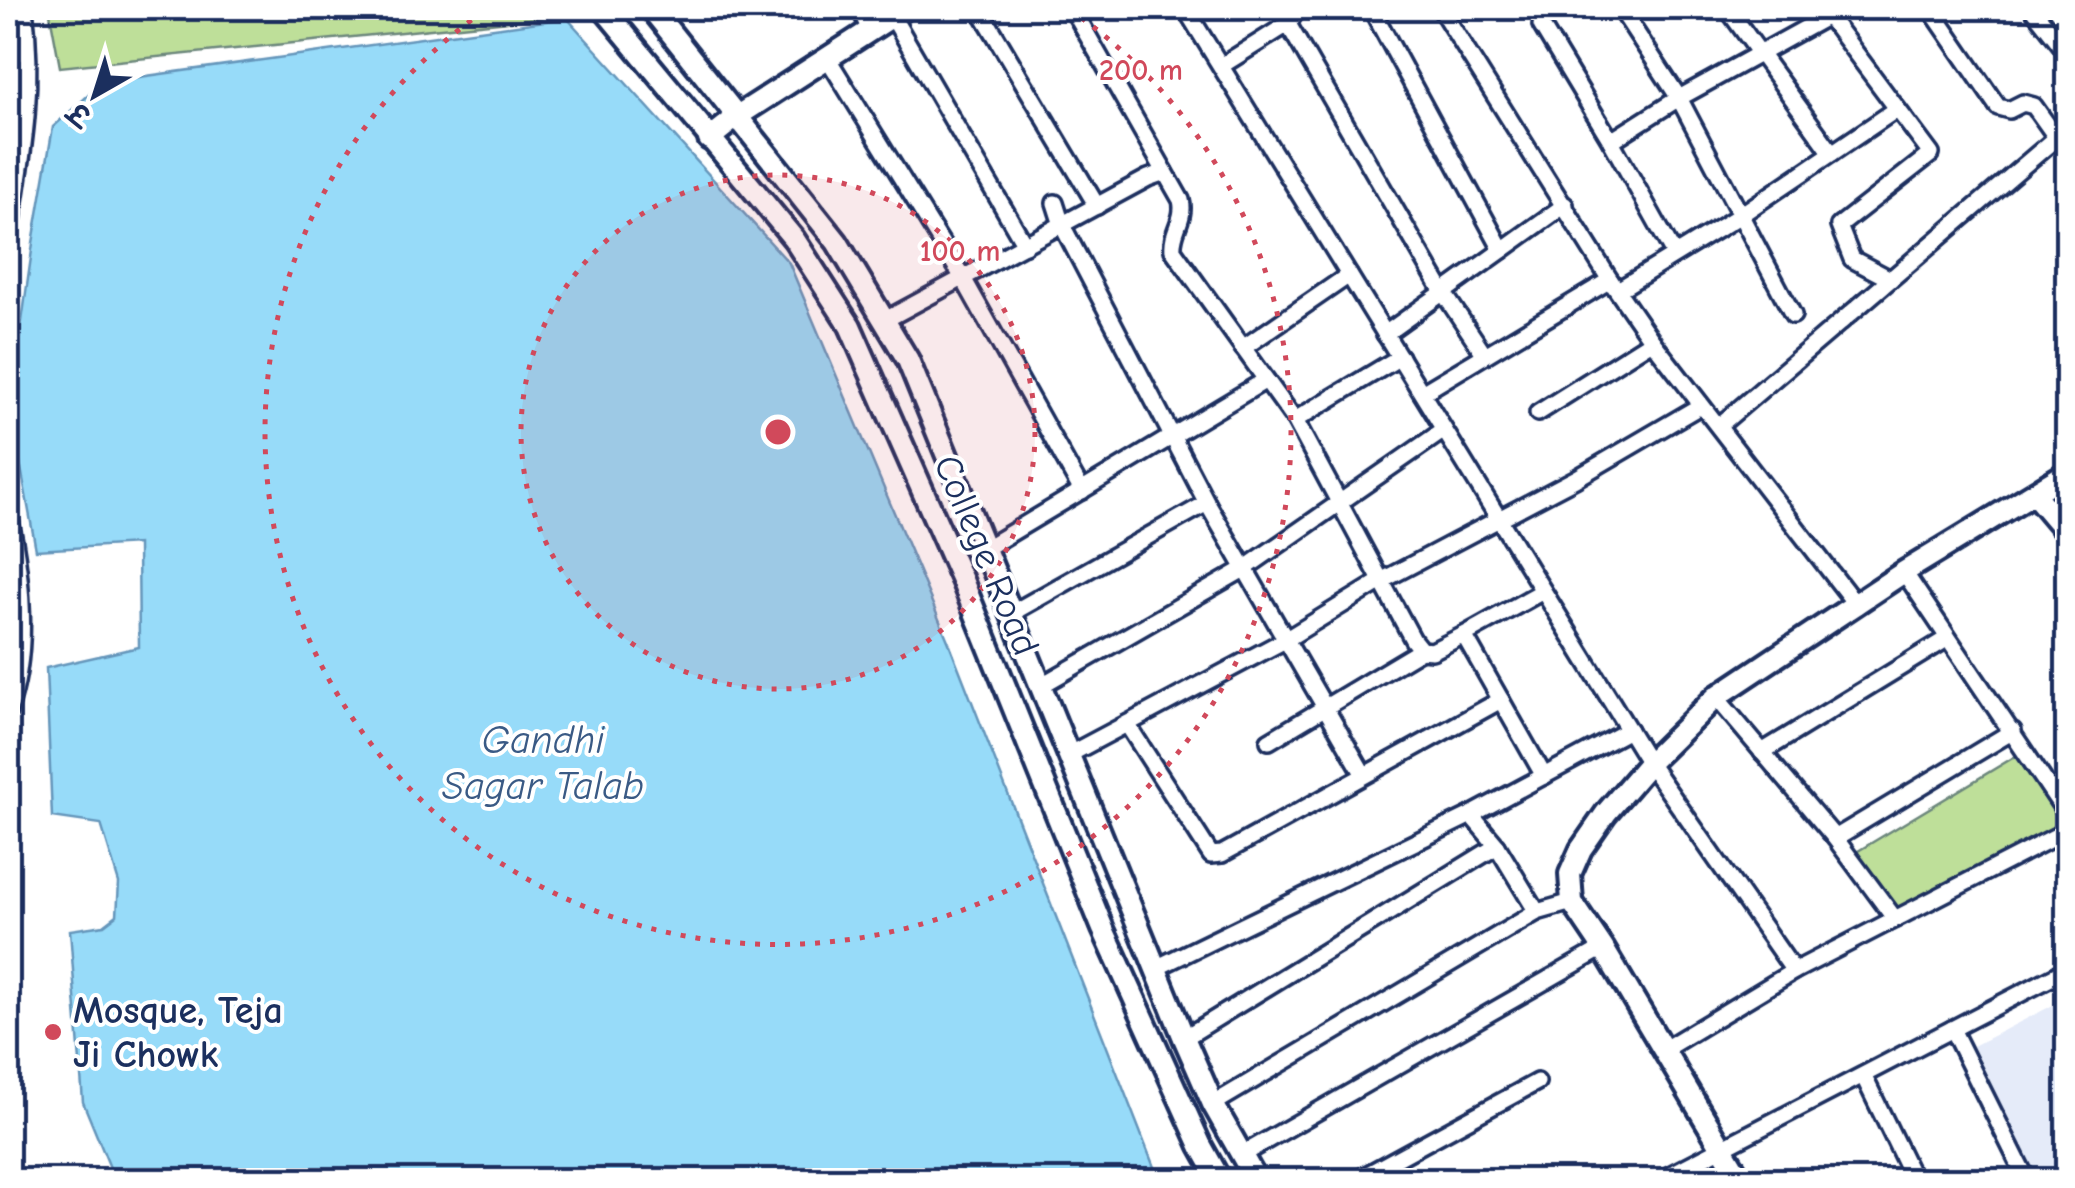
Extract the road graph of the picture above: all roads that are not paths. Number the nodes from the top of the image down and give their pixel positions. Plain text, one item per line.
1 (24, 8) edge
2 (603, 8) edge
3 (651, 8) edge
4 (860, 8) edge
5 (979, 8) edge
6 (1072, 8) edge
7 (1185, 8) edge
8 (1298, 8) edge
9 (1371, 8) edge
10 (1440, 8) edge
11 (1620, 8) edge
12 (1728, 8) edge
13 (1930, 8) edge
14 (2032, 8) edge
15 (899, 12) edge
16 (1825, 12) edge
17 (1288, 24) junction
18 (1540, 24) dead end
19 (870, 31) junction
20 (1760, 53) junction
21 (2068, 54) edge
22 (1221, 66) junction
23 (834, 67) dead end
24 (1679, 98) junction
25 (1897, 109) junction
26 (739, 115) junction
27 (709, 138) junction
28 (2056, 138) junction
29 (1611, 141) junction
30 (1832, 153) junction
31 (2068, 154) edge
32 (1165, 172) junction
33 (1056, 203) dead end
34 (1565, 205) junction
35 (1098, 206) junction
36 (1739, 216) junction
37 (1062, 225) junction
38 (1025, 245) junction
39 (8, 246) edge
40 (1502, 250) junction
41 (1674, 254) junction
42 (1349, 275) junction
43 (963, 278) junction
44 (1890, 279) junction
45 (1614, 285) junction
46 (1443, 292) junction
47 (1794, 315) dead end
48 (885, 320) junction
49 (1385, 334) junction
50 (1652, 341) junction
51 (1243, 348) junction
52 (1485, 355) junction
53 (1400, 358) junction
54 (1266, 380) junction
55 (1422, 393) junction
56 (1700, 406) junction
57 (1538, 413) dead end
58 (1295, 420) junction
59 (1720, 425) junction
60 (1444, 430) junction
61 (1173, 438) junction
62 (2068, 472) edge
63 (1082, 492) junction
64 (2035, 495) junction
65 (1339, 503) junction
66 (1207, 504) junction
67 (8, 511) edge
68 (1498, 518) junction
69 (2068, 534) edge
70 (986, 548) junction
71 (1244, 569) junction
72 (1904, 572) junction
73 (1381, 581) junction
74 (1543, 591) junction
75 (1857, 606) junction
76 (1012, 612) junction
77 (1464, 635) junction
78 (1948, 638) junction
79 (1285, 640) junction
80 (1421, 650) junction
81 (1042, 685) junction
82 (1716, 697) junction
83 (1501, 700) junction
84 (1325, 708) junction
85 (8, 712) edge
86 (1127, 724) junction
87 (1628, 730) junction
88 (2012, 731) junction
89 (1269, 740) dead end
90 (1762, 752) junction
91 (1070, 754) junction
92 (1648, 763) junction
93 (1364, 775) junction
94 (1544, 776) junction
95 (1471, 814) junction
96 (2068, 816) edge
97 (2068, 830) edge
98 (1835, 838) junction
99 (1498, 846) junction
100 (1572, 902) junction
101 (1537, 912) junction
102 (1895, 919) junction
103 (1603, 948) junction
104 (1156, 968) junction
105 (2068, 969) edge
106 (1794, 972) junction
107 (1952, 1029) junction
108 (1184, 1038) junction
109 (1663, 1050) junction
110 (1864, 1077) junction
111 (1536, 1082) dead end
112 (1213, 1104) junction
113 (1721, 1148) junction
114 (1244, 1154) junction
115 (1220, 1180) edge
116 (1256, 1180) edge
117 (1357, 1180) edge
118 (1660, 1180) edge
119 (1741, 1180) edge
120 (1914, 1180) edge
121 (2028, 1180) edge

1 - 39 street
2 - 27 main road, College Road
3 - 26 main road, College Road
4 - 19 street
5 - 35 street
6 - 32 street
7 - 22 street
8 - 17 street
9 - 40 street
10 - 34 street
11 - 24 street
12 - 20 street
13 - 28 street
14 - 21 street
15 - 19 main road
15 - 38 street
16 - 20 street
16 - 25 street
17 - 22 street
17 - 46 street
18 - 29 street
19 - 26 main road
20 - 24 street
20 - 30 street
22 - 42 street
23 - 43 street
24 - 29 street
24 - 36 street
25 - 30 street
25 - 44 street
26 - 27 main road
26 - 48 main road, College Road
27 - 115 main road, College Road
28 - 31 street
28 - 44 street
29 - 41 street
30 - 36 street
32 - 35 street
32 - 51 street
33 - 37 street
34 - 40 street
34 - 45 street
35 - 37 street
36 - 41 street
36 - 47 street
37 - 38 street
37 - 61 street
38 - 43 street
40 - 46 street
41 - 45 street
42 - 49 street
42 - 51 street
43 - 48 street
43 - 63 street
44 - 59 street
45 - 50 street
45 - 52 street
46 - 49 street
46 - 52 street
48 - 70 main road, College Road
49 - 53 street
50 - 56 street
50 - 57 street
51 - 54 street
52 - 55 street
53 - 55 street
53 - 58 street
54 - 58 street
54 - 61 street
55 - 60 street
56 - 59 street
56 - 68 street
58 - 65 street
59 - 75 street
60 - 65 street
60 - 68 street
61 - 63 street
61 - 66 street
62 - 64 main road
63 - 70 street
64 - 69 main road
64 - 72 main road
65 - 71 street
65 - 73 street
66 - 71 street
66 - 76 street
67 - 85 street
68 - 73 street
68 - 74 street
70 - 76 main road, College Road
71 - 79 street
71 - 81 street
72 - 75 main road
72 - 78 street
73 - 79 street
73 - 80 street
74 - 77 street
74 - 87 street
75 - 82 main road
76 - 81 main road, College Road
77 - 80 street
77 - 83 street
78 - 88 street
78 - 90 street
79 - 84 street
79 - 86 street
80 - 84 street
81 - 91 main road, College Road
82 - 90 street
82 - 92 main road
83 - 93 street
83 - 94 street
84 - 89 street
84 - 93 street
86 - 91 street
86 - 93 street
87 - 92 street
87 - 94 street
88 - 96 street
88 - 98 street
90 - 98 street
91 - 104 main road, College Road
92 - 100 main road
92 - 106 street
94 - 95 street
95 - 99 street
95 - 104 street
97 - 102 street
98 - 102 street
99 - 101 street
99 - 108 street
100 - 101 street
100 - 103 main road
101 - 112 street
102 - 106 street
103 - 109 main road
103 - 114 street
104 - 108 main road, College Road
105 - 107 street
106 - 109 street
107 - 110 street
107 - 121 street
108 - 112 main road, College Road
109 - 113 main road
110 - 113 street
110 - 120 street
111 - 117 street
112 - 114 main road, College Road
113 - 118 street
113 - 119 main road
114 - 116 main road, College Road

